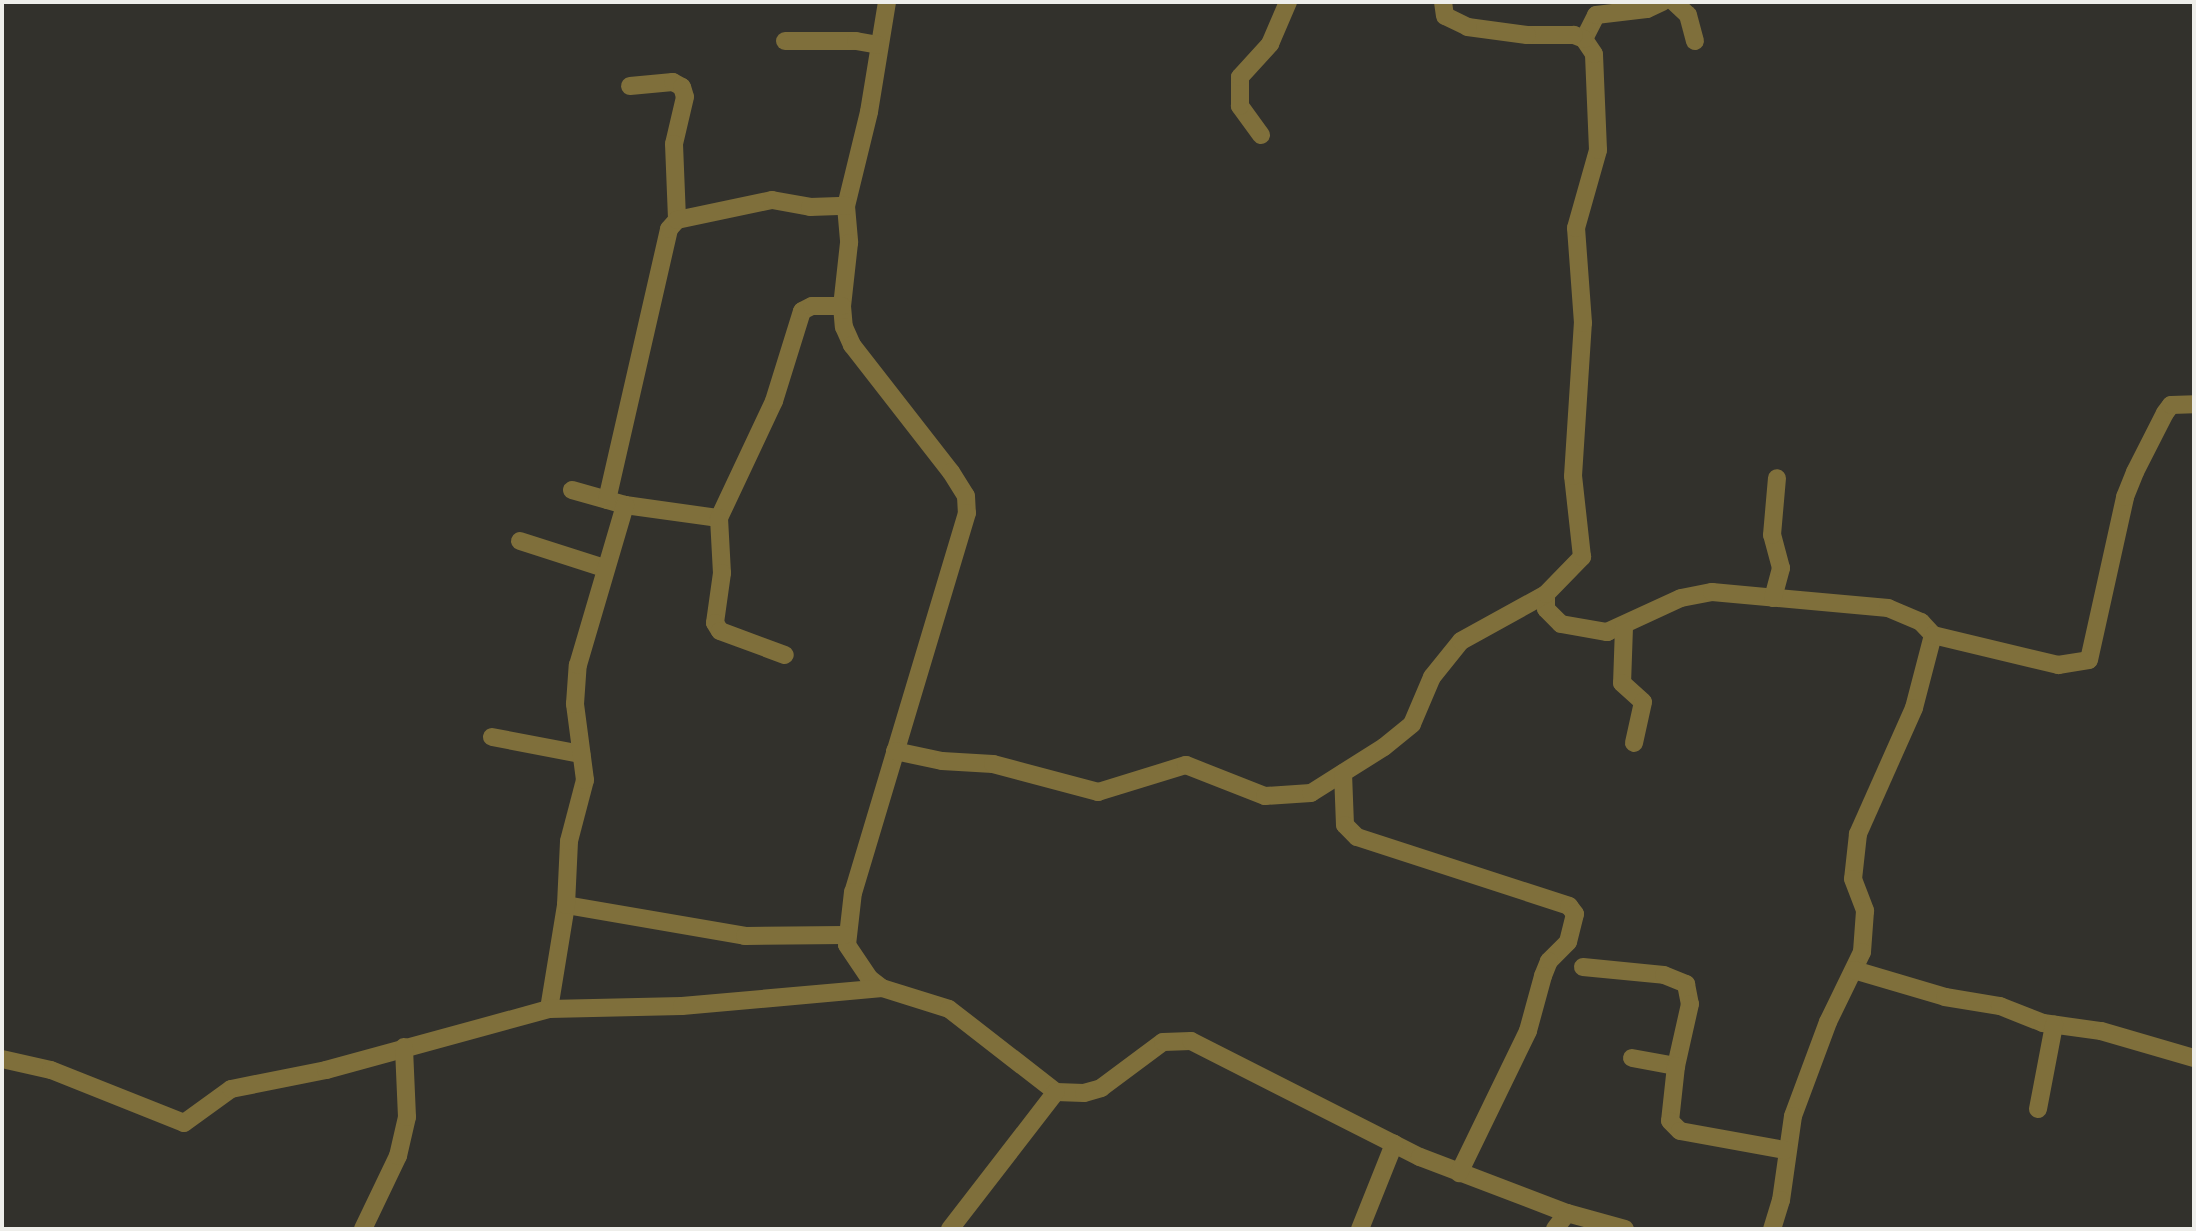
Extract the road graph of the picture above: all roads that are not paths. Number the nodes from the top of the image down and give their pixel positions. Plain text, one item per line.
1 (887, 2) edge
2 (1288, 2) edge
3 (1443, 2) edge
4 (1661, 2) edge
5 (1674, 2) edge
6 (1584, 39) junction
7 (785, 41) dead end
8 (1695, 41) dead end
9 (879, 45) junction
10 (630, 86) dead end
11 (1261, 135) dead end
12 (846, 206) junction
13 (677, 220) junction
14 (842, 306) junction
15 (2194, 404) edge
16 (1777, 478) dead end
17 (572, 490) dead end
18 (607, 500) junction
19 (625, 505) junction
20 (719, 518) junction
21 (520, 541) dead end
22 (604, 568) junction
23 (1546, 594) junction
24 (1773, 598) junction
25 (1624, 627) junction
26 (1933, 635) junction
27 (785, 655) dead end
28 (492, 737) dead end
29 (1634, 743) dead end
30 (895, 751) junction
31 (581, 754) junction
32 (1343, 773) junction
33 (566, 905) junction
34 (845, 935) junction
35 (1583, 967) dead end
36 (1854, 970) junction
37 (882, 988) junction
38 (549, 1009) junction
39 (2054, 1025) junction
40 (404, 1047) junction
41 (1632, 1058) dead end
42 (2194, 1058) edge
43 (2, 1059) edge
44 (1676, 1066) junction
45 (1056, 1092) junction
46 (2038, 1109) dead end
47 (1394, 1144) junction
48 (1785, 1150) junction
49 (1459, 1173) junction
50 (1567, 1213) junction
51 (363, 1229) edge
52 (950, 1229) edge
53 (1360, 1229) edge
54 (1555, 1229) edge
55 (1625, 1229) edge
56 (1772, 1229) edge

1 - 9 street
2 - 11 street
3 - 6 street
4 - 6 street
5 - 8 street
6 - 23 street
7 - 9 street
9 - 12 street
10 - 13 street
12 - 13 street
12 - 14 street
13 - 18 street
14 - 20 street
14 - 30 street
15 - 26 street
16 - 24 street
17 - 18 street
18 - 19 street
19 - 20 street
19 - 22 street
20 - 27 street
21 - 22 street
22 - 31 street
23 - 25 street
23 - 32 street
24 - 25 street
24 - 26 street
25 - 29 street
26 - 36 street
28 - 31 street
30 - 32 street
30 - 34 street
31 - 33 street
32 - 49 street
33 - 34 street
33 - 38 street
34 - 37 street
35 - 44 street
36 - 39 street
36 - 48 street
37 - 38 street
37 - 45 street
38 - 40 street
39 - 42 street
39 - 46 street
40 - 43 street
40 - 51 street
41 - 44 street
44 - 48 street
45 - 47 street
45 - 52 street
47 - 49 street
47 - 53 street
48 - 56 street
49 - 50 street
50 - 54 street
50 - 55 street

